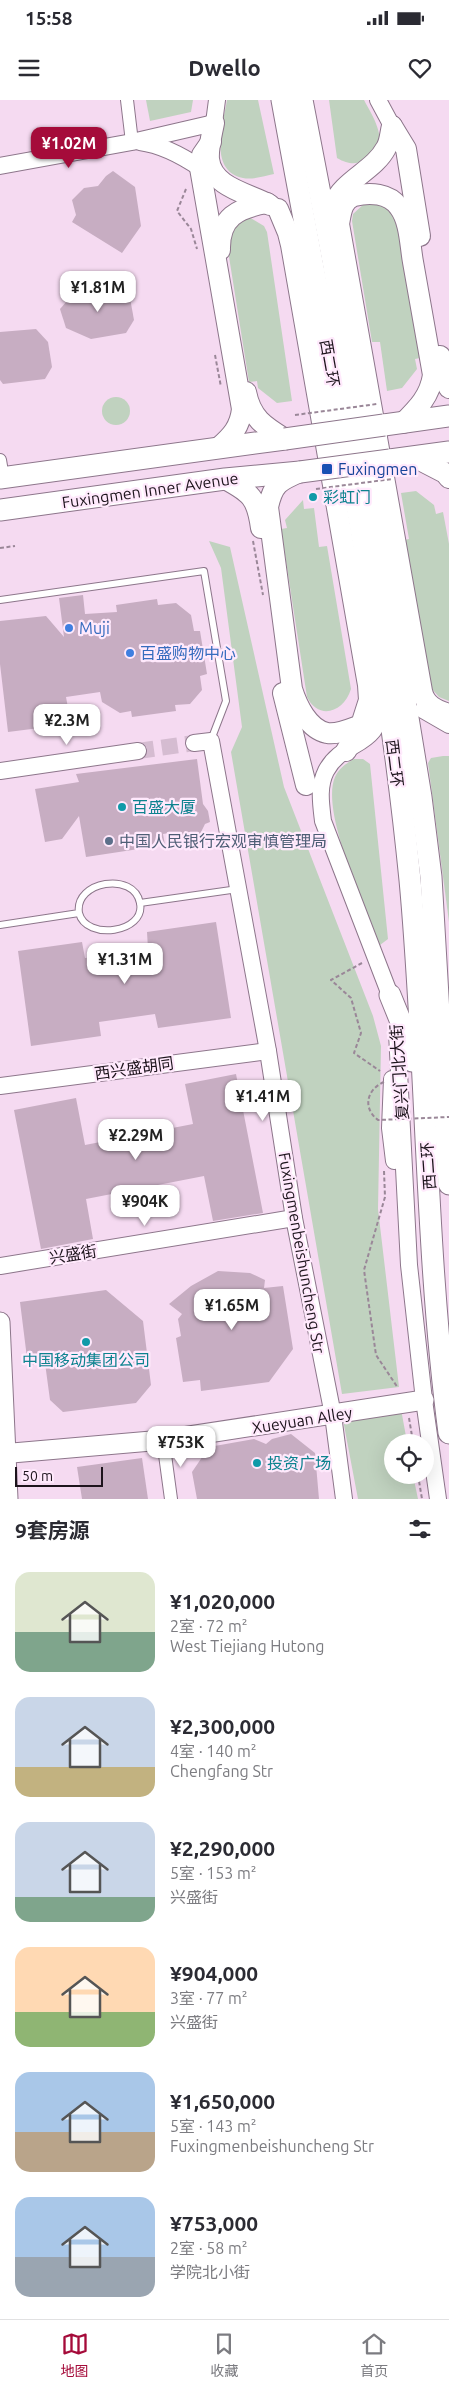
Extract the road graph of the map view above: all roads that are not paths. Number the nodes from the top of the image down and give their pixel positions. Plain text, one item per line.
1 (127, 100) edge
2 (217, 100) edge
3 (282, 100) edge
4 (302, 100) edge
5 (378, 100) edge
6 (392, 126) junction
7 (212, 133) junction
8 (132, 142) junction
9 (0, 166) edge
10 (200, 168) junction
11 (272, 206) junction
12 (306, 234) junction
13 (333, 261) junction
14 (449, 388) edge
15 (449, 416) edge
16 (393, 424) junction
17 (285, 439) junction
18 (218, 448) junction
19 (449, 452) edge
20 (414, 457) junction
21 (1, 472) edge
22 (300, 472) junction
23 (449, 478) edge
24 (225, 480) junction
25 (0, 510) edge
26 (0, 600) edge
27 (393, 681) junction
28 (448, 721) edge
29 (362, 725) junction
30 (211, 741) junction
31 (194, 743) tunnel mouth
32 (138, 751) tunnel mouth
33 (346, 751) junction
34 (0, 771) edge
35 (306, 785) joint
36 (323, 821) junction
37 (238, 889) junction
38 (140, 903) junction
39 (79, 913) junction
40 (0, 925) edge
41 (390, 995) junction
42 (268, 1050) junction
43 (0, 1086) edge
44 (447, 1103) edge
45 (424, 1108) junction
46 (449, 1184) edge
47 (294, 1218) junction
48 (0, 1266) edge
49 (0, 1322) edge
50 (1, 1359) edge
51 (415, 1402) junction
52 (333, 1415) junction
53 (449, 1432) edge
54 (163, 1440) junction
55 (3, 1454) edge
56 (8, 1499) edge
57 (171, 1499) edge
58 (344, 1499) edge
59 (438, 1499) edge

1 - 8 street
2 - 7 street
3 - 12 highway, 西二环
4 - 13 highway, 西二环
5 - 6 street
6 - 13 main road
6 - 14 main road
7 - 8 street
7 - 10 main road
7 - 11 main road
8 - 9 street
8 - 10 street
10 - 18 main road
11 - 12 main road
11 - 17 main road
11 - 29 main road
12 - 27 highway, 西二环
13 - 27 highway, 西二环
15 - 16 highway, Fuxingmen Inner Avenue
16 - 17 highway, Fuxingmen Inner Avenue, bridge
16 - 28 main road
17 - 18 highway, Fuxingmen Inner Avenue
18 - 21 highway, Fuxingmen Inner Avenue
19 - 20 highway, Fuxingmen Inner Avenue
20 - 22 highway, Fuxingmen Inner Avenue, bridge
20 - 23 main road
22 - 24 highway, Fuxingmen Inner Avenue
22 - 29 main road
24 - 25 highway, Fuxingmen Inner Avenue
24 - 35 main road
26 - 30 lane
27 - 28 street
27 - 33 street, 复兴门北大街
27 - 44 highway, 西二环
27 - 45 highway, 西二环
29 - 33 main road
30 - 31 street
30 - 37 street, Fuxingmenbeishuncheng Str
32 - 34 street
33 - 36 street, 复兴门北大街
35 - 36 street
36 - 41 street, 复兴门北大街
37 - 38 lane
37 - 42 street, Fuxingmenbeishuncheng Str
38 - 39 lane
38 - 39 lane
39 - 40 lane
41 - 45 highway
41 - 51 street, 复兴门北大街
42 - 43 street, 西兴盛胡同
42 - 47 street, Fuxingmenbeishuncheng Str
44 - 46 highway, 西二环
45 - 53 highway, 西二环
47 - 48 street, 兴盛街
47 - 52 street, Fuxingmenbeishuncheng Str
49 - 50 main road
50 - 55 main road
51 - 52 main road, Xueyuan Alley
51 - 59 street
52 - 54 main road, Xueyuan Alley
52 - 58 street, Fuxingmenbeishuncheng Str
54 - 55 main road, Xueyuan Alley
54 - 57 street
55 - 56 main road

